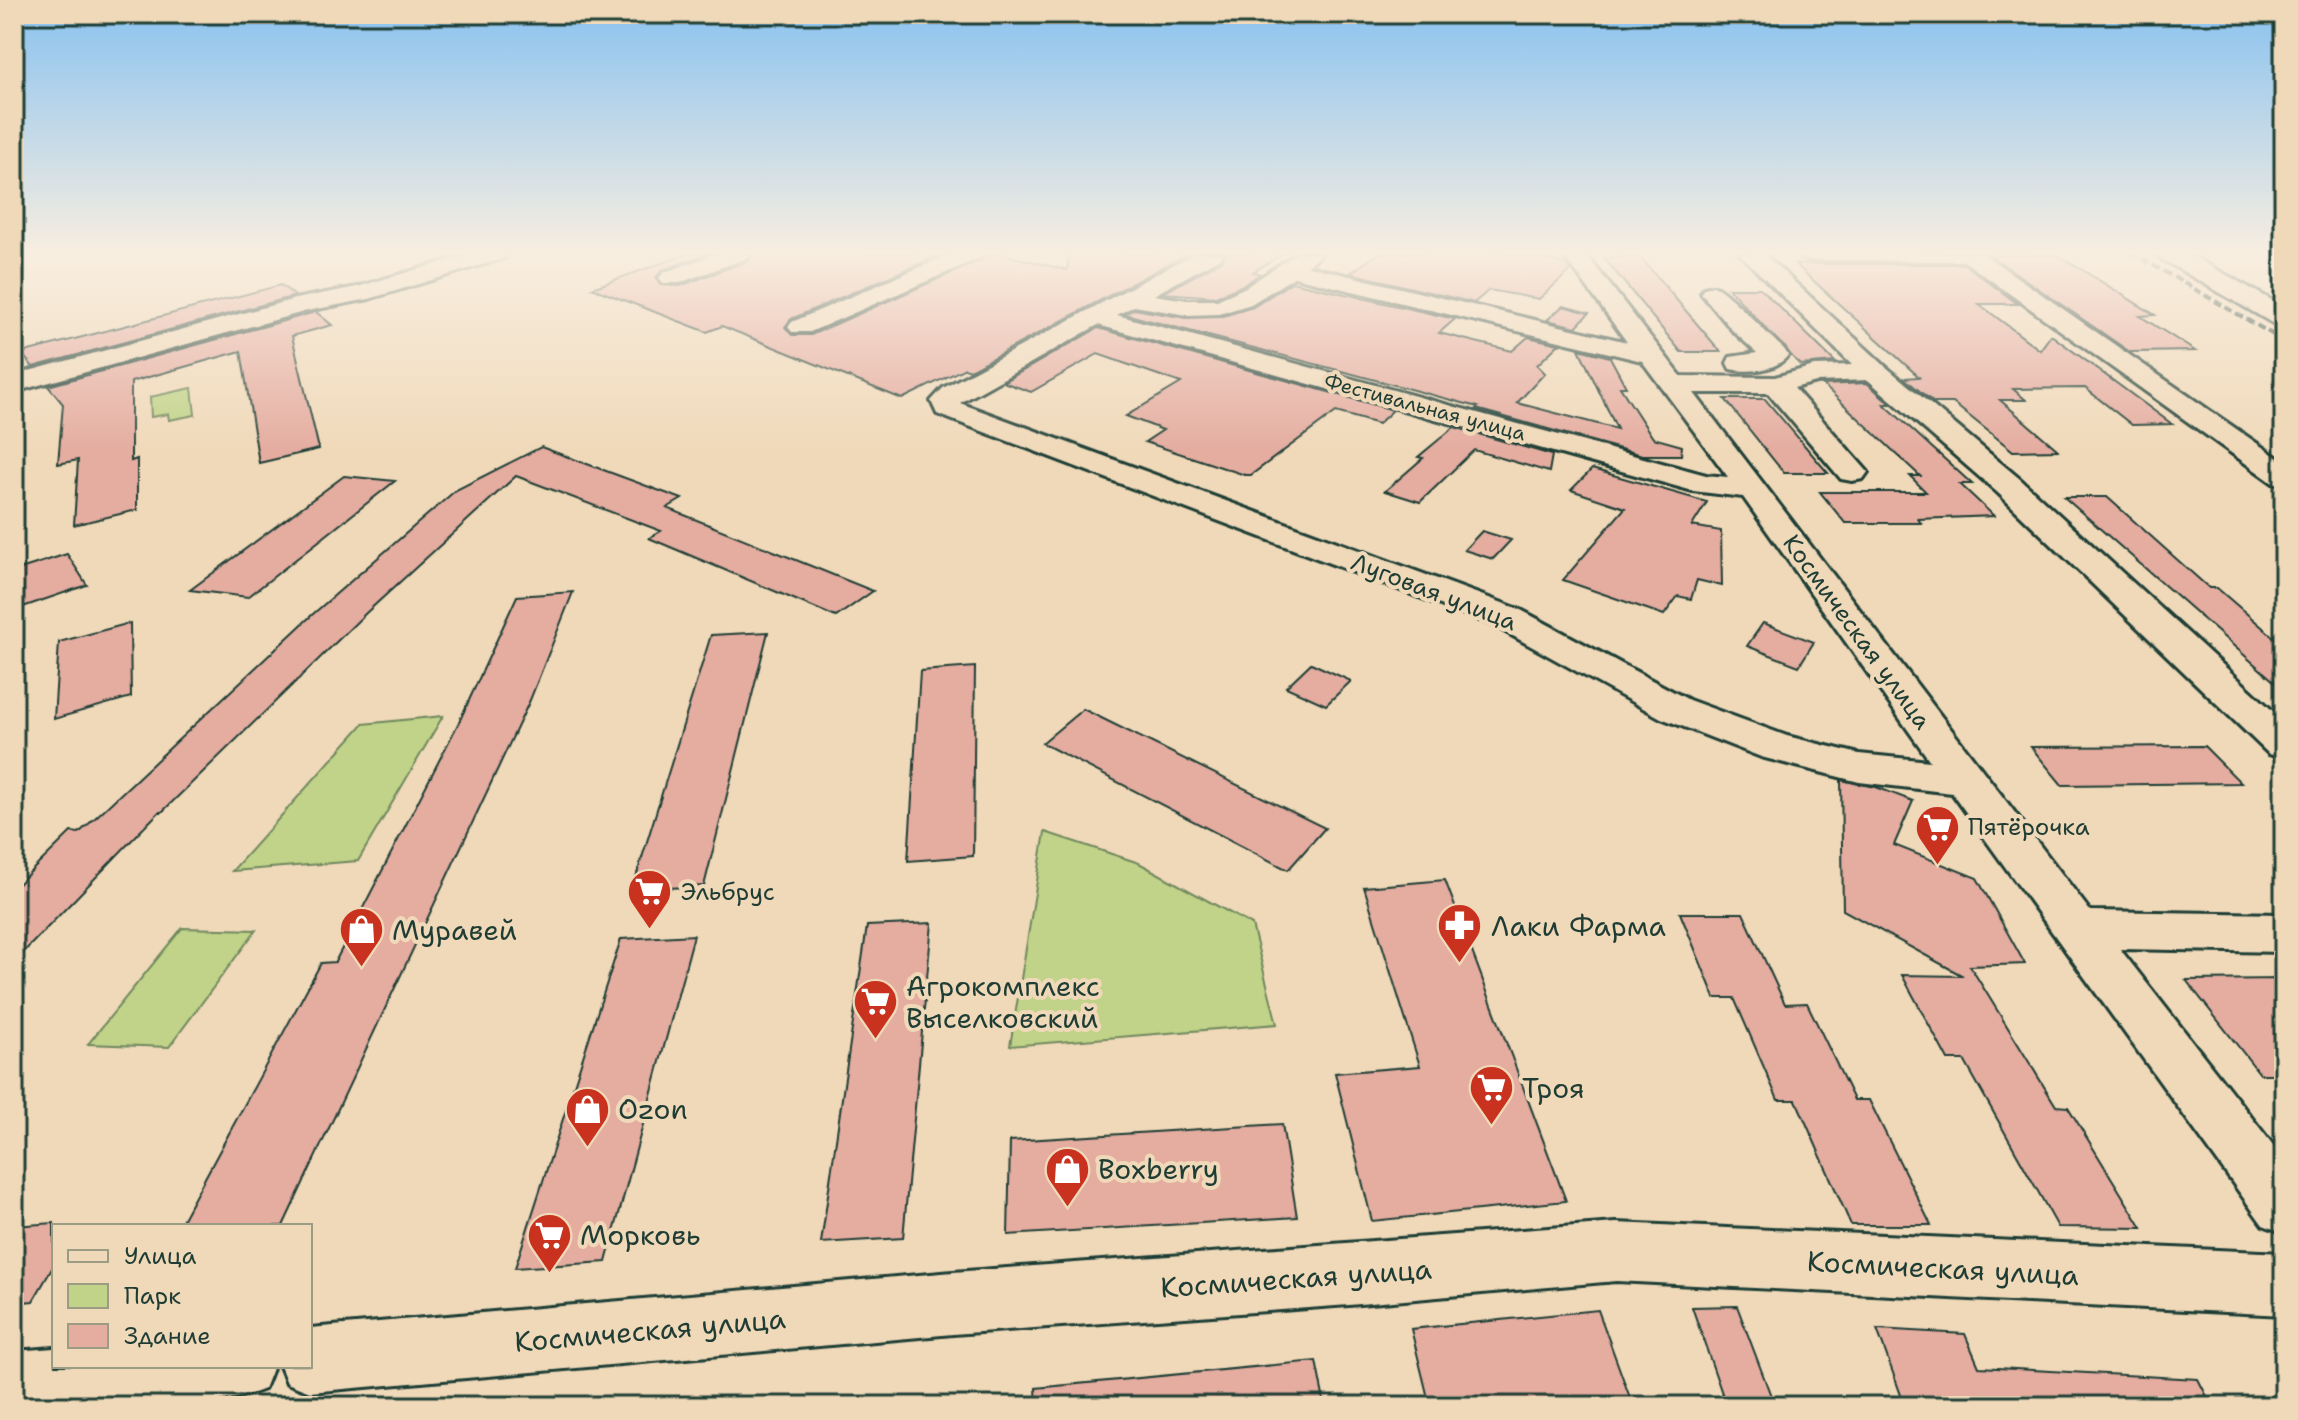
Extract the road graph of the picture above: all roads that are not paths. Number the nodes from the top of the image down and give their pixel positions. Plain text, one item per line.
1 (249, 319) edge
2 (819, 319) edge
3 (1093, 319) edge
4 (1105, 319) edge
5 (1500, 319) edge
6 (1622, 319) edge
7 (1736, 319) edge
8 (1820, 319) edge
9 (2062, 319) edge
10 (801, 327) dead end
11 (1649, 355) junction
12 (1740, 363) dead end
13 (1875, 372) junction
14 (14, 384) edge
15 (1672, 384) junction
16 (1776, 385) junction
17 (1852, 472) dead end
18 (2284, 476) edge
19 (1753, 489) junction
20 (2284, 744) edge
21 (1965, 780) junction
22 (2078, 929) junction
23 (2284, 933) edge
24 (2284, 1205) edge
25 (2284, 1284) edge
26 (312, 1360) edge
27 (216, 1368) edge
28 (14, 1384) edge

1 - 14 street
2 - 10 street
3 - 21 street, Луговая улица
4 - 19 street, Фестивальная улица
5 - 11 street
6 - 11 street, Космическая улица
7 - 12 street
8 - 13 street
9 - 18 street
11 - 15 street, Космическая улица
13 - 16 street
13 - 20 street
15 - 16 street
15 - 19 street, Космическая улица
16 - 17 street
19 - 21 street, Космическая улица
21 - 22 street, Космическая улица
22 - 23 street
22 - 24 street, Космическая улица
25 - 26 street, Космическая улица
27 - 28 street

